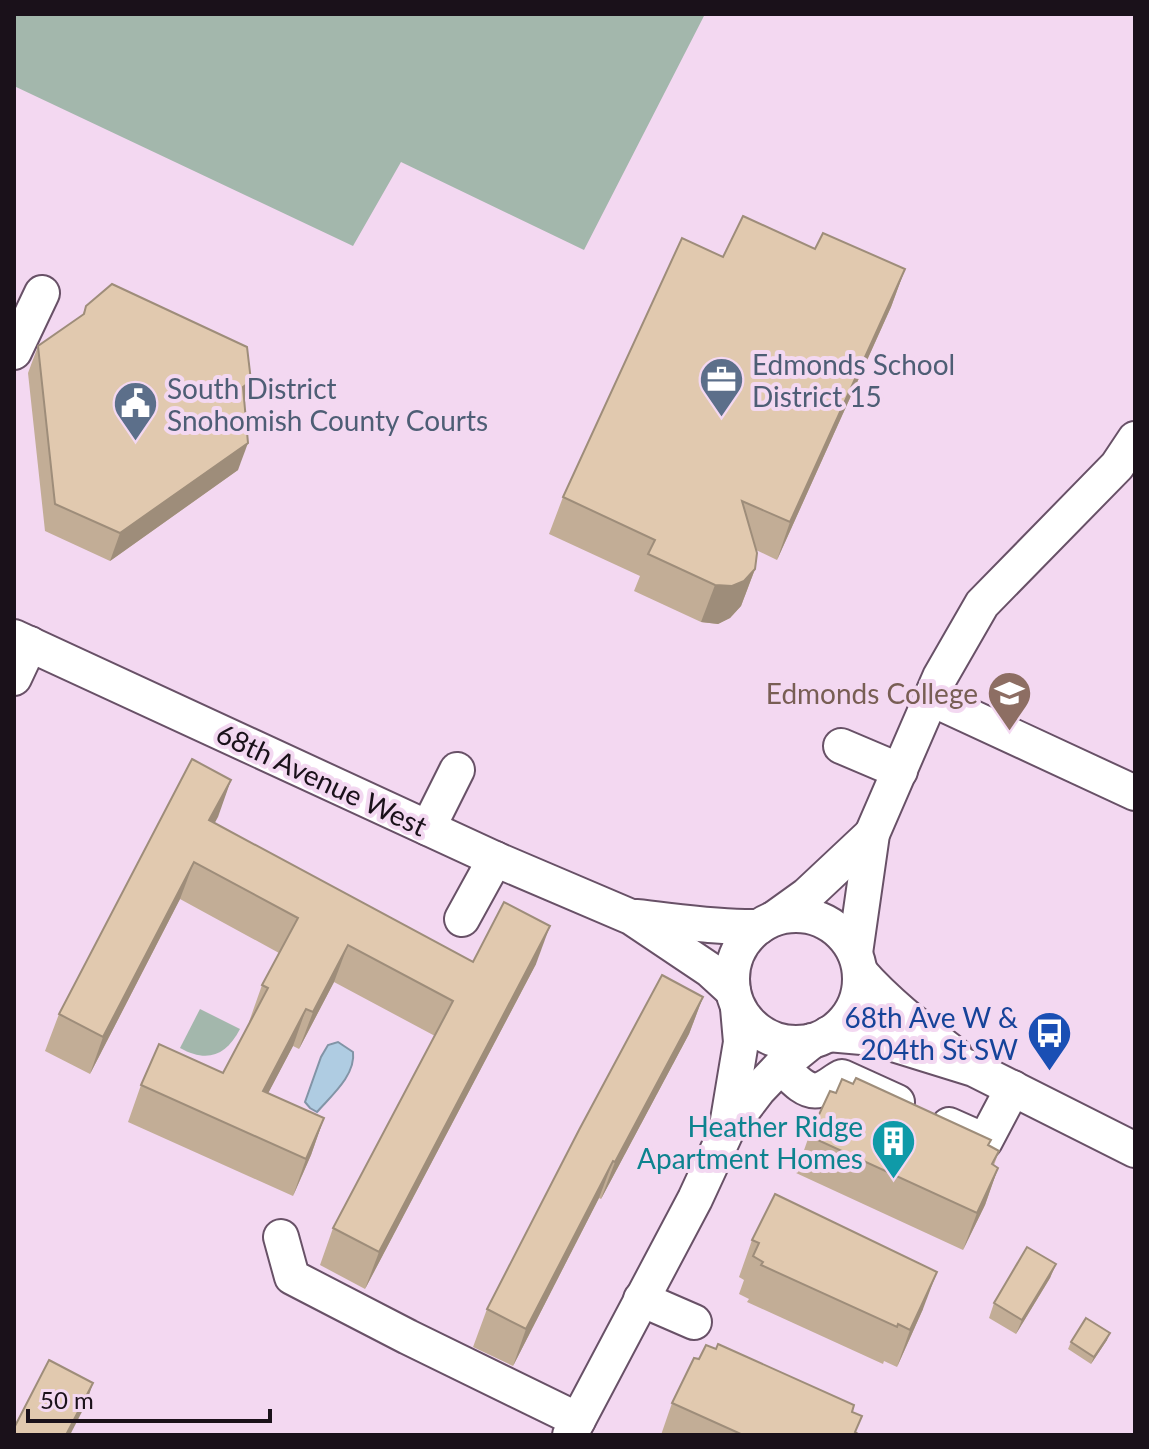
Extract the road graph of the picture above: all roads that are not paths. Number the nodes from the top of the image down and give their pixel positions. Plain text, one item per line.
1 (42, 293) dead end
2 (14, 352) edge
3 (1135, 439) edge
4 (22, 641) edge
5 (14, 678) edge
6 (930, 698) junction
7 (841, 746) dead end
8 (457, 770) dead end
9 (900, 771) junction
10 (1135, 793) edge
11 (428, 828) junction
12 (872, 834) junction
13 (495, 859) junction
14 (631, 917) junction
15 (462, 919) dead end
16 (767, 922) junction
17 (857, 963) junction
18 (735, 999) junction
19 (820, 1038) junction
20 (781, 1066) junction
21 (974, 1069) junction
22 (1013, 1088) junction
23 (726, 1132) junction
24 (1135, 1150) edge
25 (281, 1237) dead end
26 (641, 1299) junction
27 (694, 1322) dead end
28 (574, 1428) edge

1 - 2 street
3 - 6 street
4 - 5 street
4 - 11 street, 68th Avenue West
6 - 9 street
6 - 10 street
7 - 9 street
8 - 11 street
9 - 12 street
11 - 13 street, 68th Avenue West
12 - 16 street
12 - 17 street
13 - 14 street, 68th Avenue West
13 - 15 street
14 - 16 street, 68th Avenue West
14 - 18 street, 68th Avenue West
16 - 17 street
16 - 18 street
17 - 19 street
17 - 21 street
18 - 19 street
18 - 23 street
19 - 20 street
19 - 21 street
20 - 22 street
20 - 23 street
21 - 22 street
22 - 24 street
23 - 26 street
25 - 28 street
26 - 27 street
26 - 28 street

